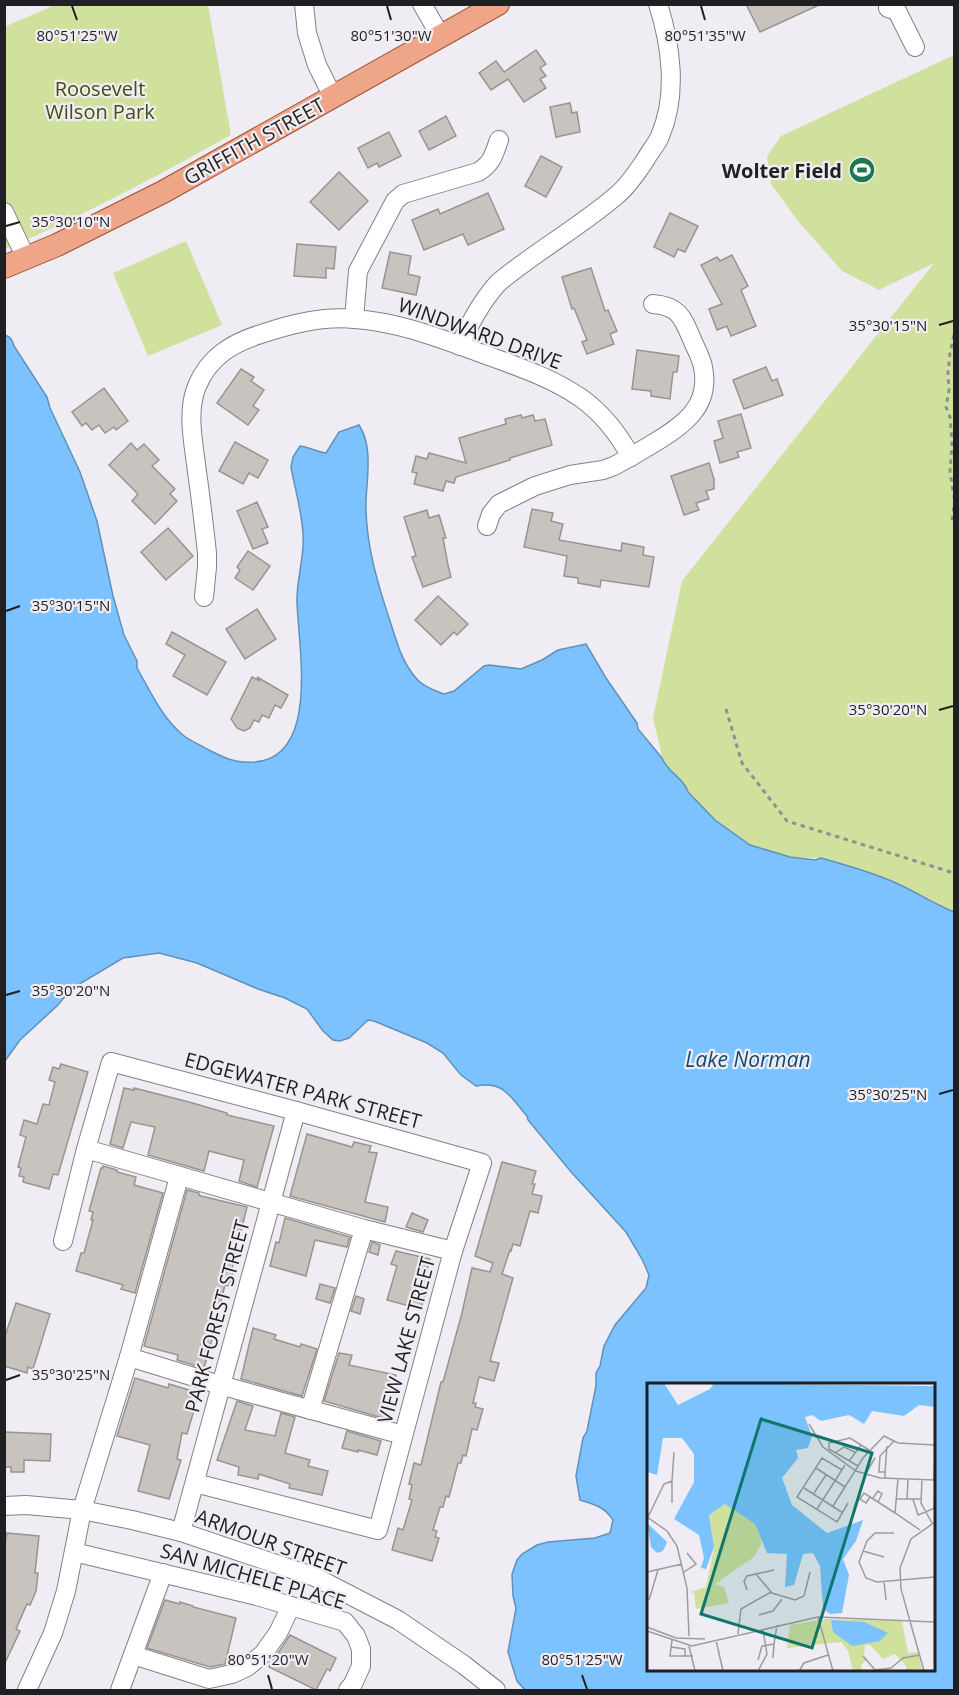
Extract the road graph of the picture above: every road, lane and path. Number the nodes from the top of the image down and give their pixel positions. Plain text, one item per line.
1 (304, 4) edge
2 (422, 4) edge
3 (498, 4) edge
4 (658, 4) edge
5 (888, 8) dead end
6 (441, 37) junction
7 (915, 47) dead end
8 (333, 97) junction
9 (499, 140) dead end
10 (4, 212) edge
11 (26, 258) junction
12 (4, 267) edge
13 (653, 304) dead end
14 (354, 319) junction
15 (954, 334) edge
16 (460, 346) junction
17 (630, 457) junction
18 (954, 498) edge
19 (954, 507) edge
20 (954, 523) edge
21 (486, 526) dead end
22 (204, 597) dead end
23 (726, 709) dead end
24 (954, 873) edge
25 (296, 1111) junction
26 (86, 1149) junction
27 (482, 1163) joint
28 (179, 1177) junction
29 (271, 1203) junction
30 (364, 1229) junction
31 (63, 1241) dead end
32 (453, 1251) junction
33 (129, 1357) junction
34 (220, 1385) junction
35 (310, 1410) junction
36 (403, 1435) junction
37 (195, 1483) junction
38 (4, 1506) edge
39 (82, 1509) junction
40 (180, 1532) junction
41 (74, 1552) junction
42 (163, 1573) junction
43 (291, 1606) junction
44 (133, 1655) junction
45 (27, 1690) edge
46 (120, 1690) edge
47 (348, 1690) edge
48 (496, 1690) edge

1 - 8 street
2 - 6 street
3 - 6 main road, GRIFFITH STREET
4 - 16 street
5 - 7 street
6 - 8 main road, GRIFFITH STREET
8 - 11 main road, GRIFFITH STREET
9 - 14 street
10 - 11 street
11 - 12 main road, GRIFFITH STREET
13 - 17 street
14 - 16 street, WINDWARD DRIVE
14 - 22 street, WINDWARD DRIVE
15 - 18 path
16 - 17 street, WINDWARD DRIVE
17 - 21 street
19 - 20 path
23 - 24 path
25 - 26 street, EDGEWATER PARK STREET
25 - 27 street, EDGEWATER PARK STREET
25 - 29 street, PARK FOREST STREET
26 - 28 street
26 - 31 street
27 - 32 street, VIEW LAKE STREET
28 - 29 street
28 - 33 street
29 - 30 street
29 - 34 street, PARK FOREST STREET
30 - 32 street
30 - 35 street
32 - 36 street, VIEW LAKE STREET
33 - 34 street
33 - 39 street
34 - 35 street
34 - 37 street, PARK FOREST STREET
35 - 36 street
36 - 37 street, VIEW LAKE STREET
37 - 40 street, PARK FOREST STREET
38 - 39 street, ARMOUR STREET
39 - 40 street, ARMOUR STREET
39 - 41 street
40 - 48 street, ARMOUR STREET
41 - 42 street, SAN MICHELE PLACE
41 - 45 street
42 - 43 street, SAN MICHELE PLACE
42 - 44 street
43 - 44 street
43 - 47 street, SAN MICHELE PLACE
44 - 46 street

